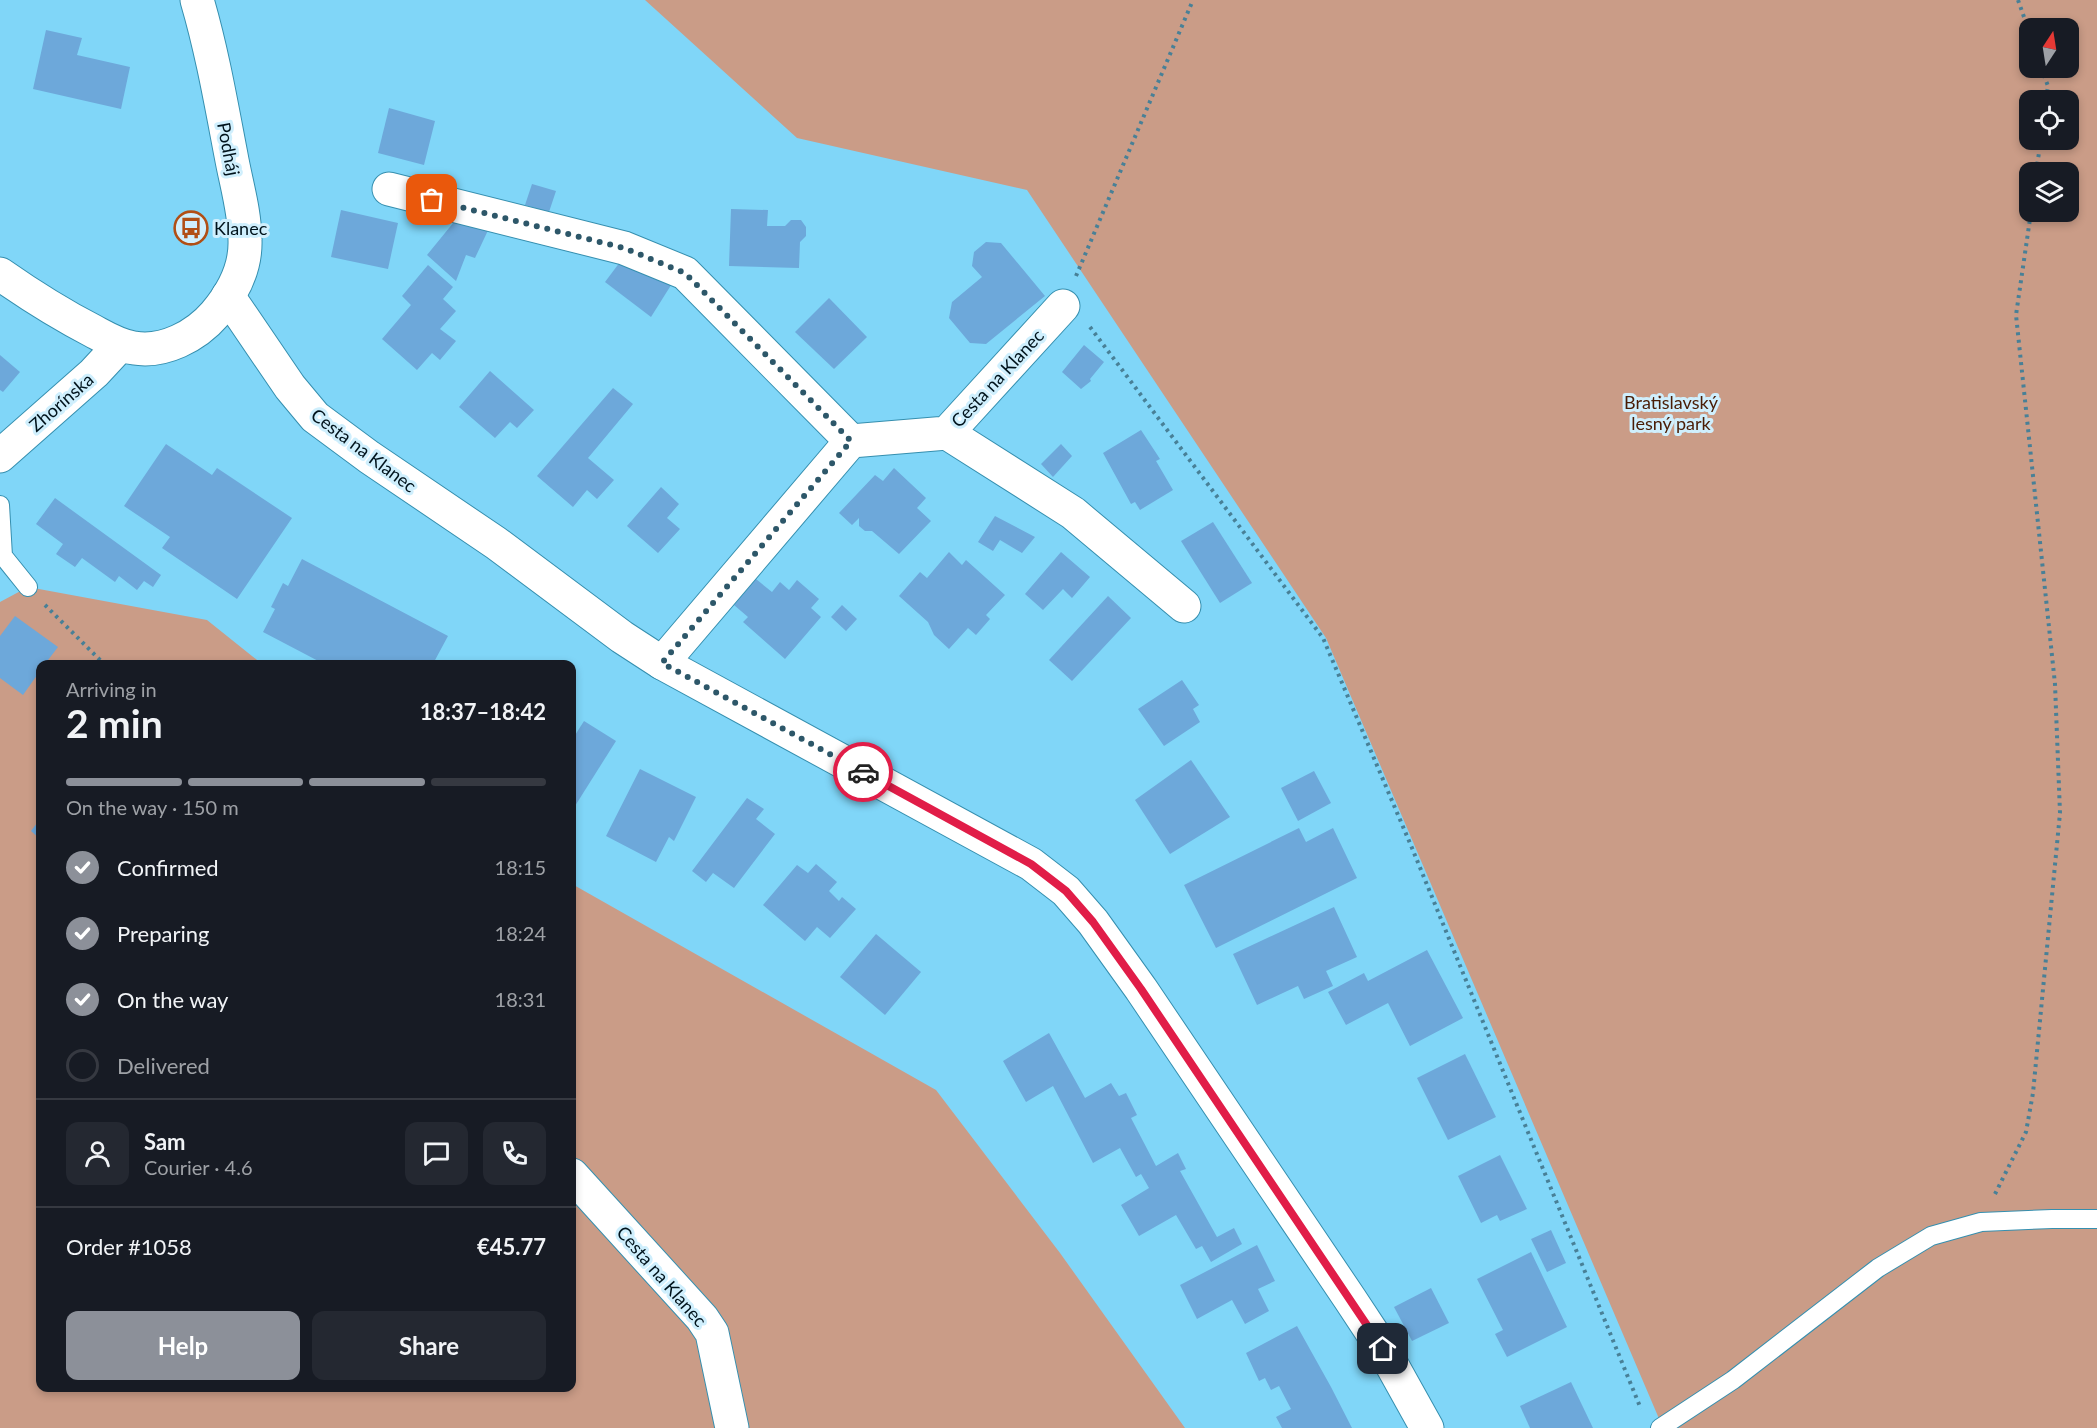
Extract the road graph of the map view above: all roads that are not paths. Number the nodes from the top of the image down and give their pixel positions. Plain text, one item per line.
1 (197, 0) edge
2 (389, 189) dead end
3 (0, 274) edge
4 (228, 296) junction
5 (1064, 306) road end
6 (120, 345) junction
7 (946, 433) junction
8 (851, 441) junction
9 (0, 456) edge
10 (0, 505) edge
11 (28, 587) road end
12 (1184, 606) dead end
13 (662, 663) junction
14 (576, 1179) edge
15 (2097, 1219) edge
16 (732, 1428) edge
17 (1427, 1428) edge
18 (1660, 1428) edge

1 - 4 street, Podháj
2 - 8 street
3 - 6 street
4 - 6 street
4 - 13 street, Cesta na Klanec
5 - 7 street, Cesta na Klanec
6 - 9 street, Zhorínska
7 - 8 street, Cesta na Klanec
7 - 12 street
8 - 13 street
10 - 11 lane
13 - 17 street, Cesta na Klanec
14 - 16 street, Cesta na Klanec
15 - 18 lane

